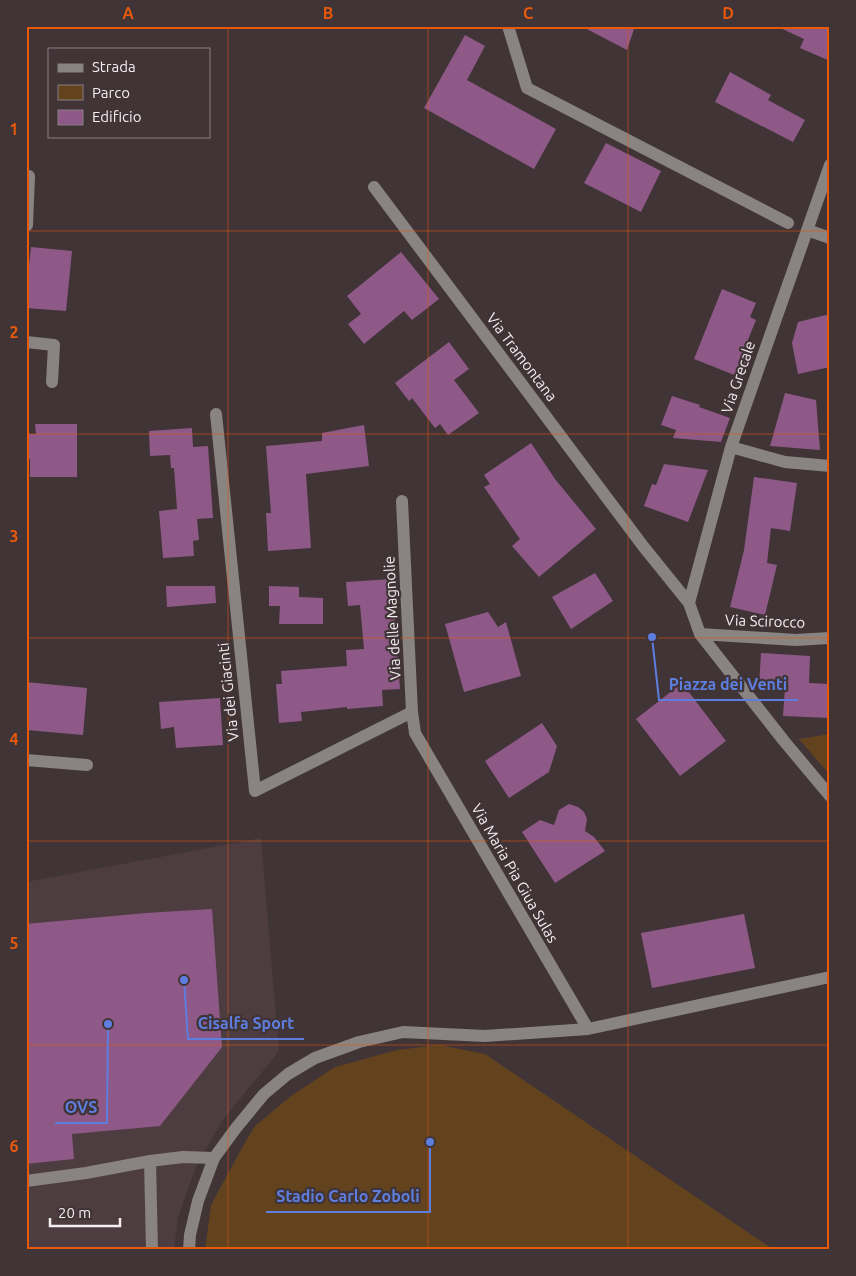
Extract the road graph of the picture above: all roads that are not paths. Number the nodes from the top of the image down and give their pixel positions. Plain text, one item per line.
1 (508, 26) edge
2 (830, 165) edge
3 (26, 176) edge
4 (374, 187) dead end
5 (788, 223) dead end
6 (27, 226) edge
7 (807, 230) junction
8 (830, 238) edge
9 (26, 342) edge
10 (52, 382) dead end
11 (216, 414) dead end
12 (731, 447) junction
13 (830, 466) edge
14 (402, 501) dead end
15 (689, 603) junction
16 (700, 634) junction
17 (830, 638) edge
18 (412, 712) junction
19 (415, 733) joint
20 (26, 760) edge
21 (87, 765) dead end
22 (830, 796) edge
23 (830, 977) edge
24 (588, 1029) junction
25 (214, 1158) junction
26 (150, 1161) junction
27 (26, 1181) edge
28 (152, 1250) edge
29 (189, 1250) edge

1 - 5 street
2 - 7 street, Via Grecale
3 - 6 street
4 - 15 street, Via Tramontana
7 - 8 street
7 - 12 street, Via Grecale
9 - 10 street
11 - 18 street, Via dei Giacinti
12 - 13 street
12 - 15 street, Via Grecale
14 - 18 street, Via delle Magnolie
15 - 16 street, Via Tramontana
16 - 17 street, Via Scirocco
16 - 22 street, Via Tramontana
18 - 19 street, Via delle Magnolie
19 - 24 street, Via Maria Pia Giua Sulas
20 - 21 street
23 - 24 street
24 - 25 street
25 - 26 street
25 - 29 street
26 - 27 street
26 - 28 street

